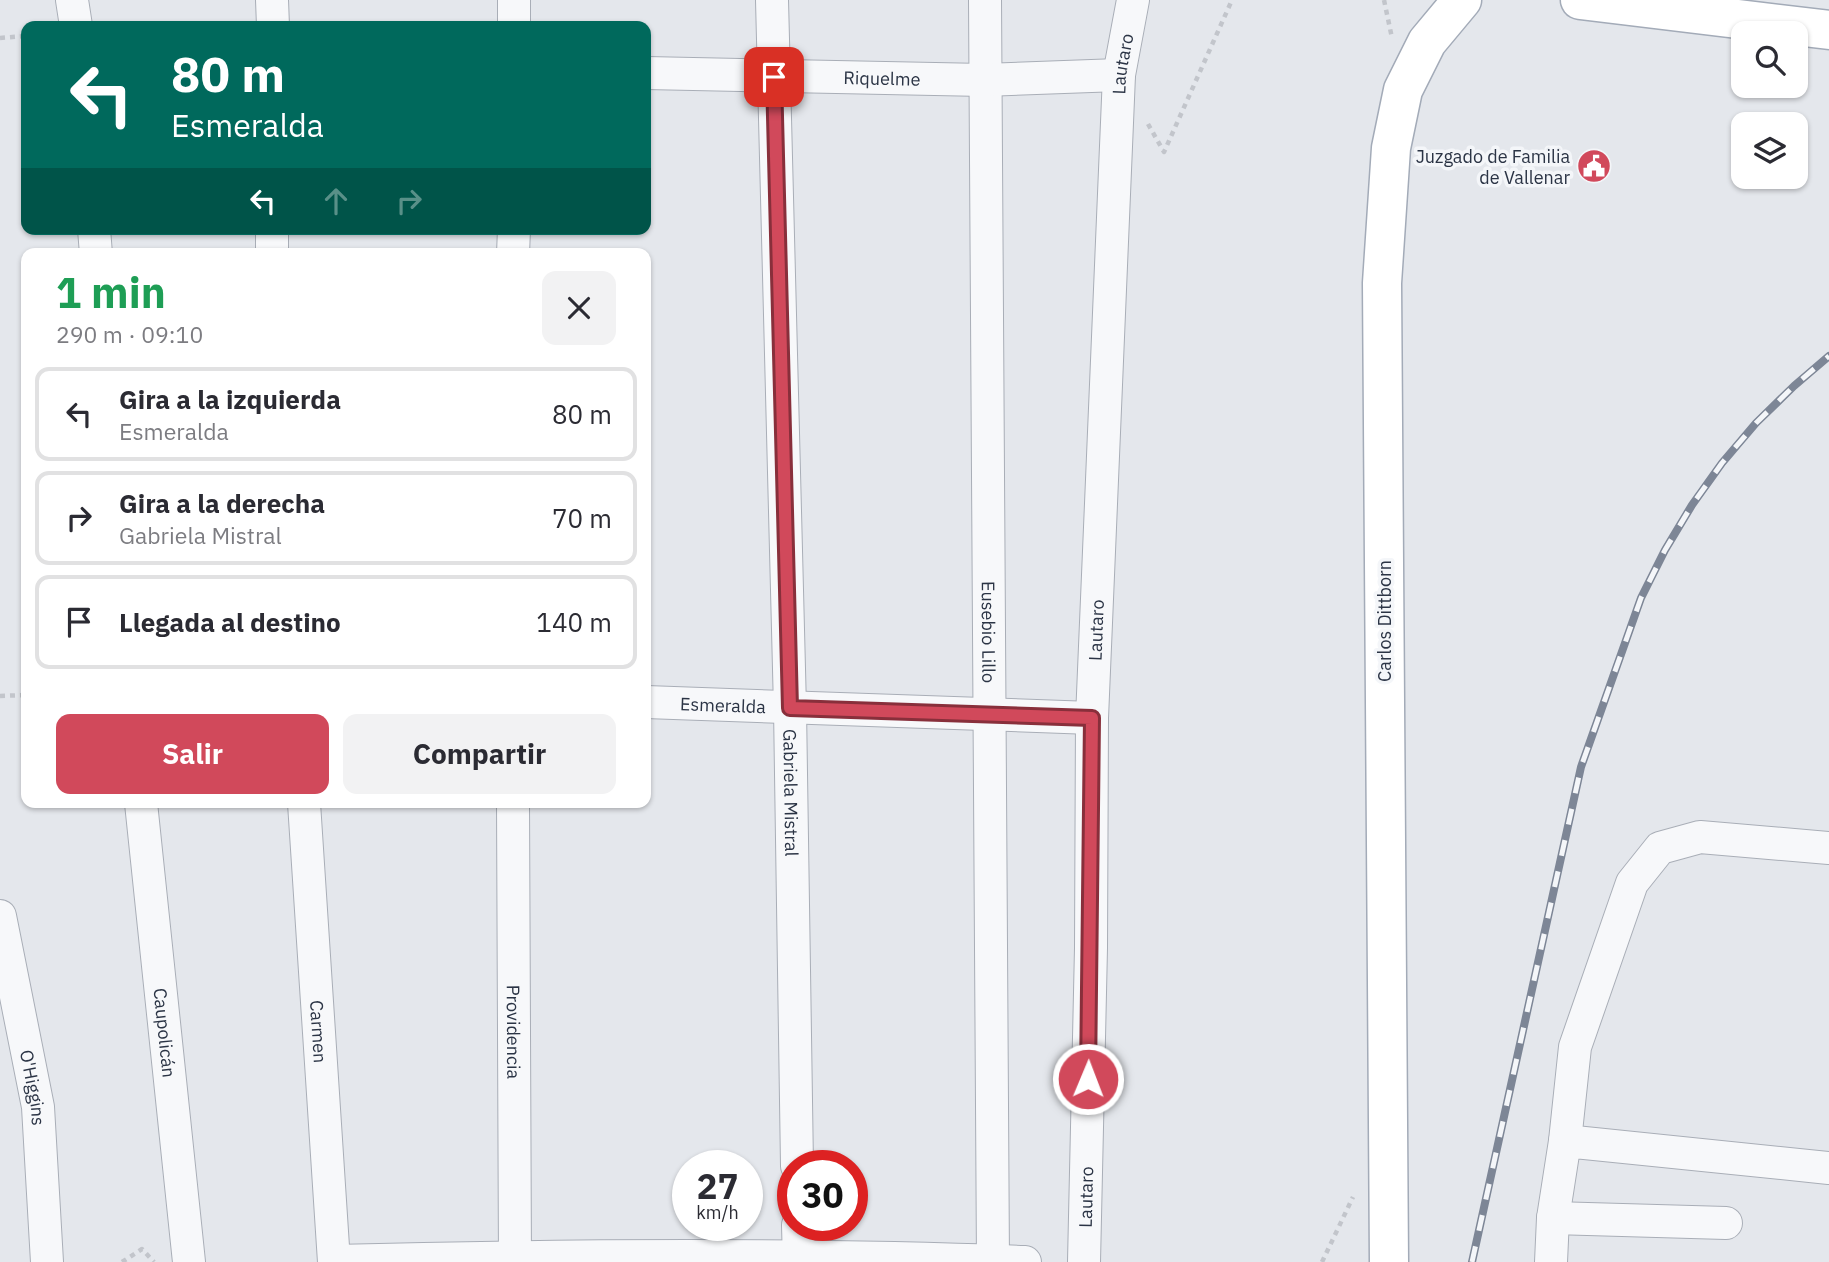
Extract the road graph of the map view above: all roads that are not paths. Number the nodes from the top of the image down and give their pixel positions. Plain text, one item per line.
1 (72, 0) edge
2 (272, 0) edge
3 (514, 0) edge
4 (772, 0) edge
5 (985, 0) edge
6 (1133, 0) edge
7 (1462, 0) edge
8 (1580, 0) edge
9 (1702, 7) edge
10 (75, 21) edge
11 (273, 21) edge
12 (514, 21) edge
13 (1829, 30) edge
14 (651, 73) edge
15 (1119, 75) junction
16 (774, 77) junction
17 (984, 80) junction
18 (651, 702) edge
19 (790, 708) junction
20 (989, 714) junction
21 (1092, 718) junction
22 (142, 808) edge
23 (304, 808) edge
24 (513, 808) edge
25 (1829, 848) edge
26 (0, 916) edge
27 (1565, 1142) junction
28 (797, 1150) edge
29 (1829, 1168) edge
30 (1553, 1218) junction
31 (1726, 1223) dead end
32 (798, 1241) edge
33 (515, 1259) edge
34 (799, 1259) edge
35 (334, 1261) edge
36 (993, 1261) edge
37 (47, 1262) edge
38 (189, 1262) edge
39 (1025, 1262) edge
40 (1084, 1262) edge
41 (1389, 1262) edge
42 (1551, 1262) edge

1 - 10 street
2 - 11 street
3 - 12 street
4 - 16 street, Gabriela Mistral
5 - 17 street, Eusebio Lillo
6 - 15 street, Lautaro
7 - 41 main road, Carlos Dittborn
8 - 9 main road
9 - 13 main road
14 - 16 street, Riquelme
15 - 17 street, Riquelme
15 - 21 street, Lautaro
16 - 17 street, Riquelme
16 - 19 street, Gabriela Mistral
17 - 20 street, Eusebio Lillo
18 - 19 street, Esmeralda
19 - 20 street, Esmeralda
19 - 28 street, Gabriela Mistral
20 - 21 street, Esmeralda
20 - 36 street, Eusebio Lillo
21 - 40 street, Lautaro
22 - 38 street, Caupolicán
23 - 35 street, Carmen
24 - 33 street, Providencia
25 - 27 street
26 - 37 street, O'Higgins
27 - 29 street
27 - 30 street
30 - 31 street
30 - 42 street
32 - 34 street
33 - 34 street
33 - 35 street
34 - 36 street
36 - 39 street

